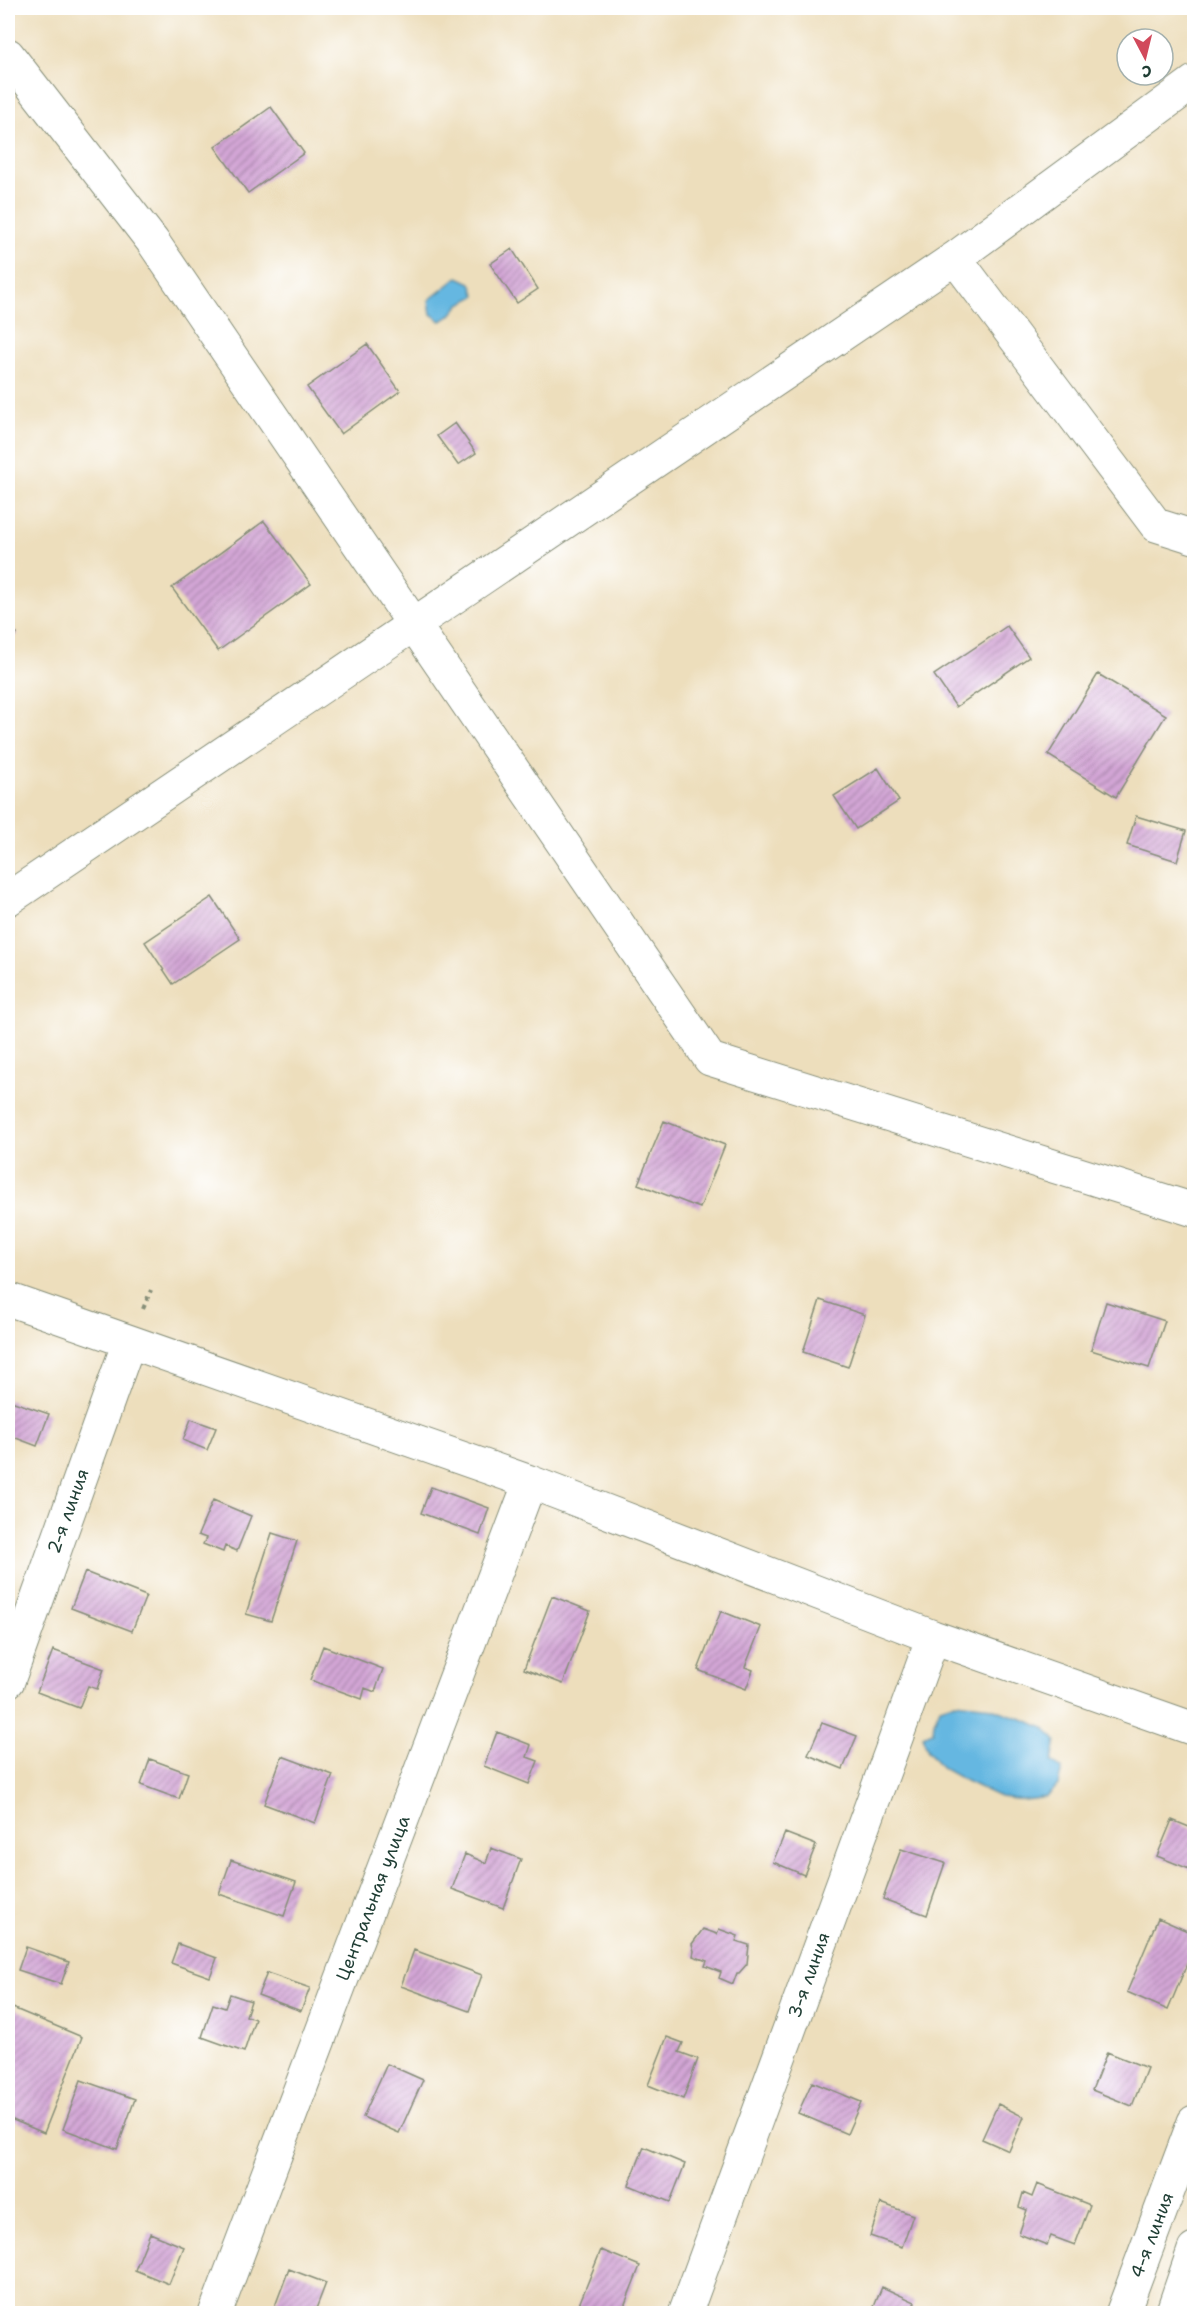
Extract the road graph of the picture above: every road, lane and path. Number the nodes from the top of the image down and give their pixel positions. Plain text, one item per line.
1 (8, 55) edge
2 (1194, 82) edge
3 (955, 258) junction
4 (1194, 537) edge
5 (414, 623) junction
6 (8, 899) edge
7 (1194, 1210) edge
8 (8, 1299) edge
9 (129, 1341) junction
10 (530, 1482) junction
11 (933, 1637) junction
12 (8, 1681) edge
13 (1194, 1729) edge
14 (1194, 2122) edge
15 (1194, 2250) edge
16 (215, 2313) edge
17 (685, 2313) edge
18 (1122, 2313) edge
19 (1172, 2313) edge

1 - 5 street
2 - 3 street
3 - 4 street
3 - 5 street
5 - 6 street
5 - 7 street
8 - 9 street
9 - 10 street
9 - 12 street, 2-я линия
10 - 11 street
10 - 16 street, Центральная улица
11 - 13 street
11 - 17 street, 3-я линия
14 - 18 street, 4-я линия
15 - 19 street

